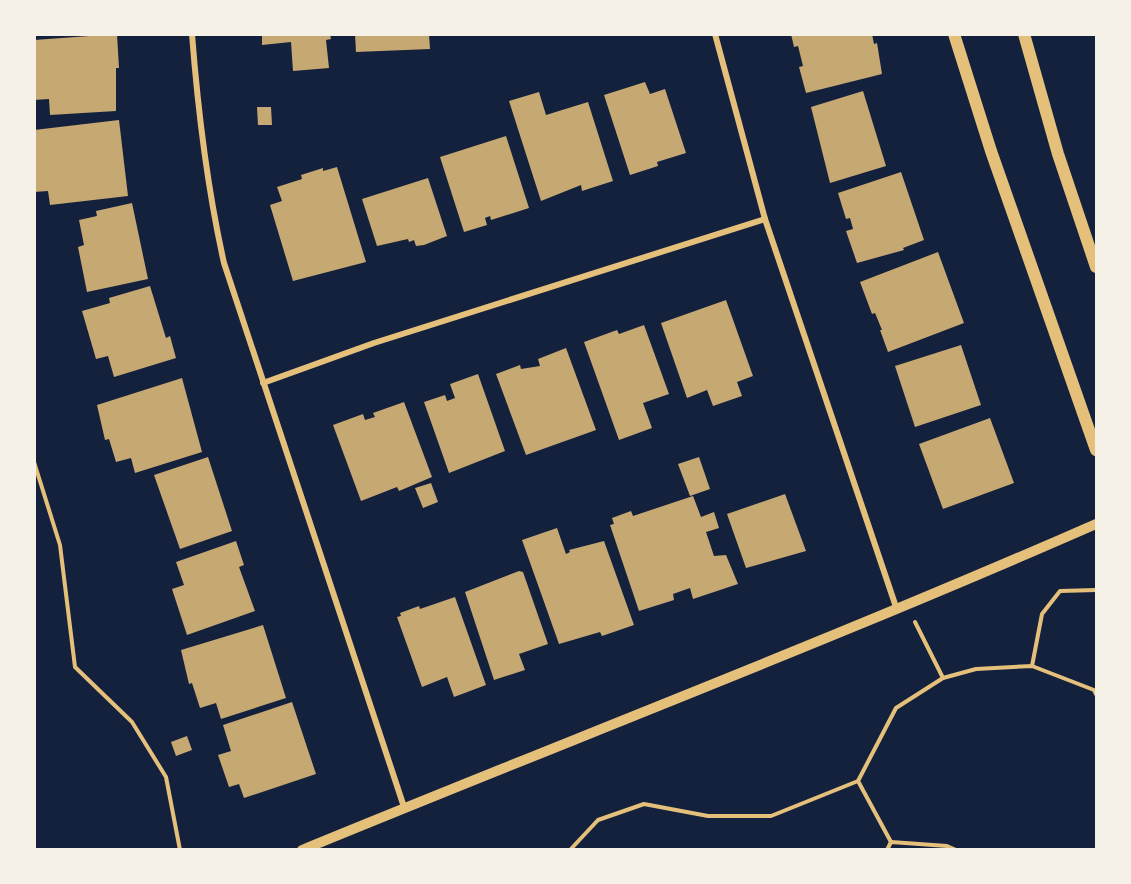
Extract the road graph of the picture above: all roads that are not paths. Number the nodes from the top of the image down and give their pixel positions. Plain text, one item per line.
1 (192, 34) edge
2 (715, 34) edge
3 (954, 34) edge
4 (1024, 34) edge
5 (765, 219) junction
6 (1096, 267) edge
7 (263, 383) junction
8 (1096, 450) edge
9 (1096, 524) edge
10 (897, 610) junction
11 (404, 807) junction
12 (302, 849) edge

1 - 7 street
2 - 5 street
3 - 8 main road
4 - 6 main road
5 - 7 street
5 - 10 street
7 - 11 street
9 - 10 street
10 - 11 street
11 - 12 street

